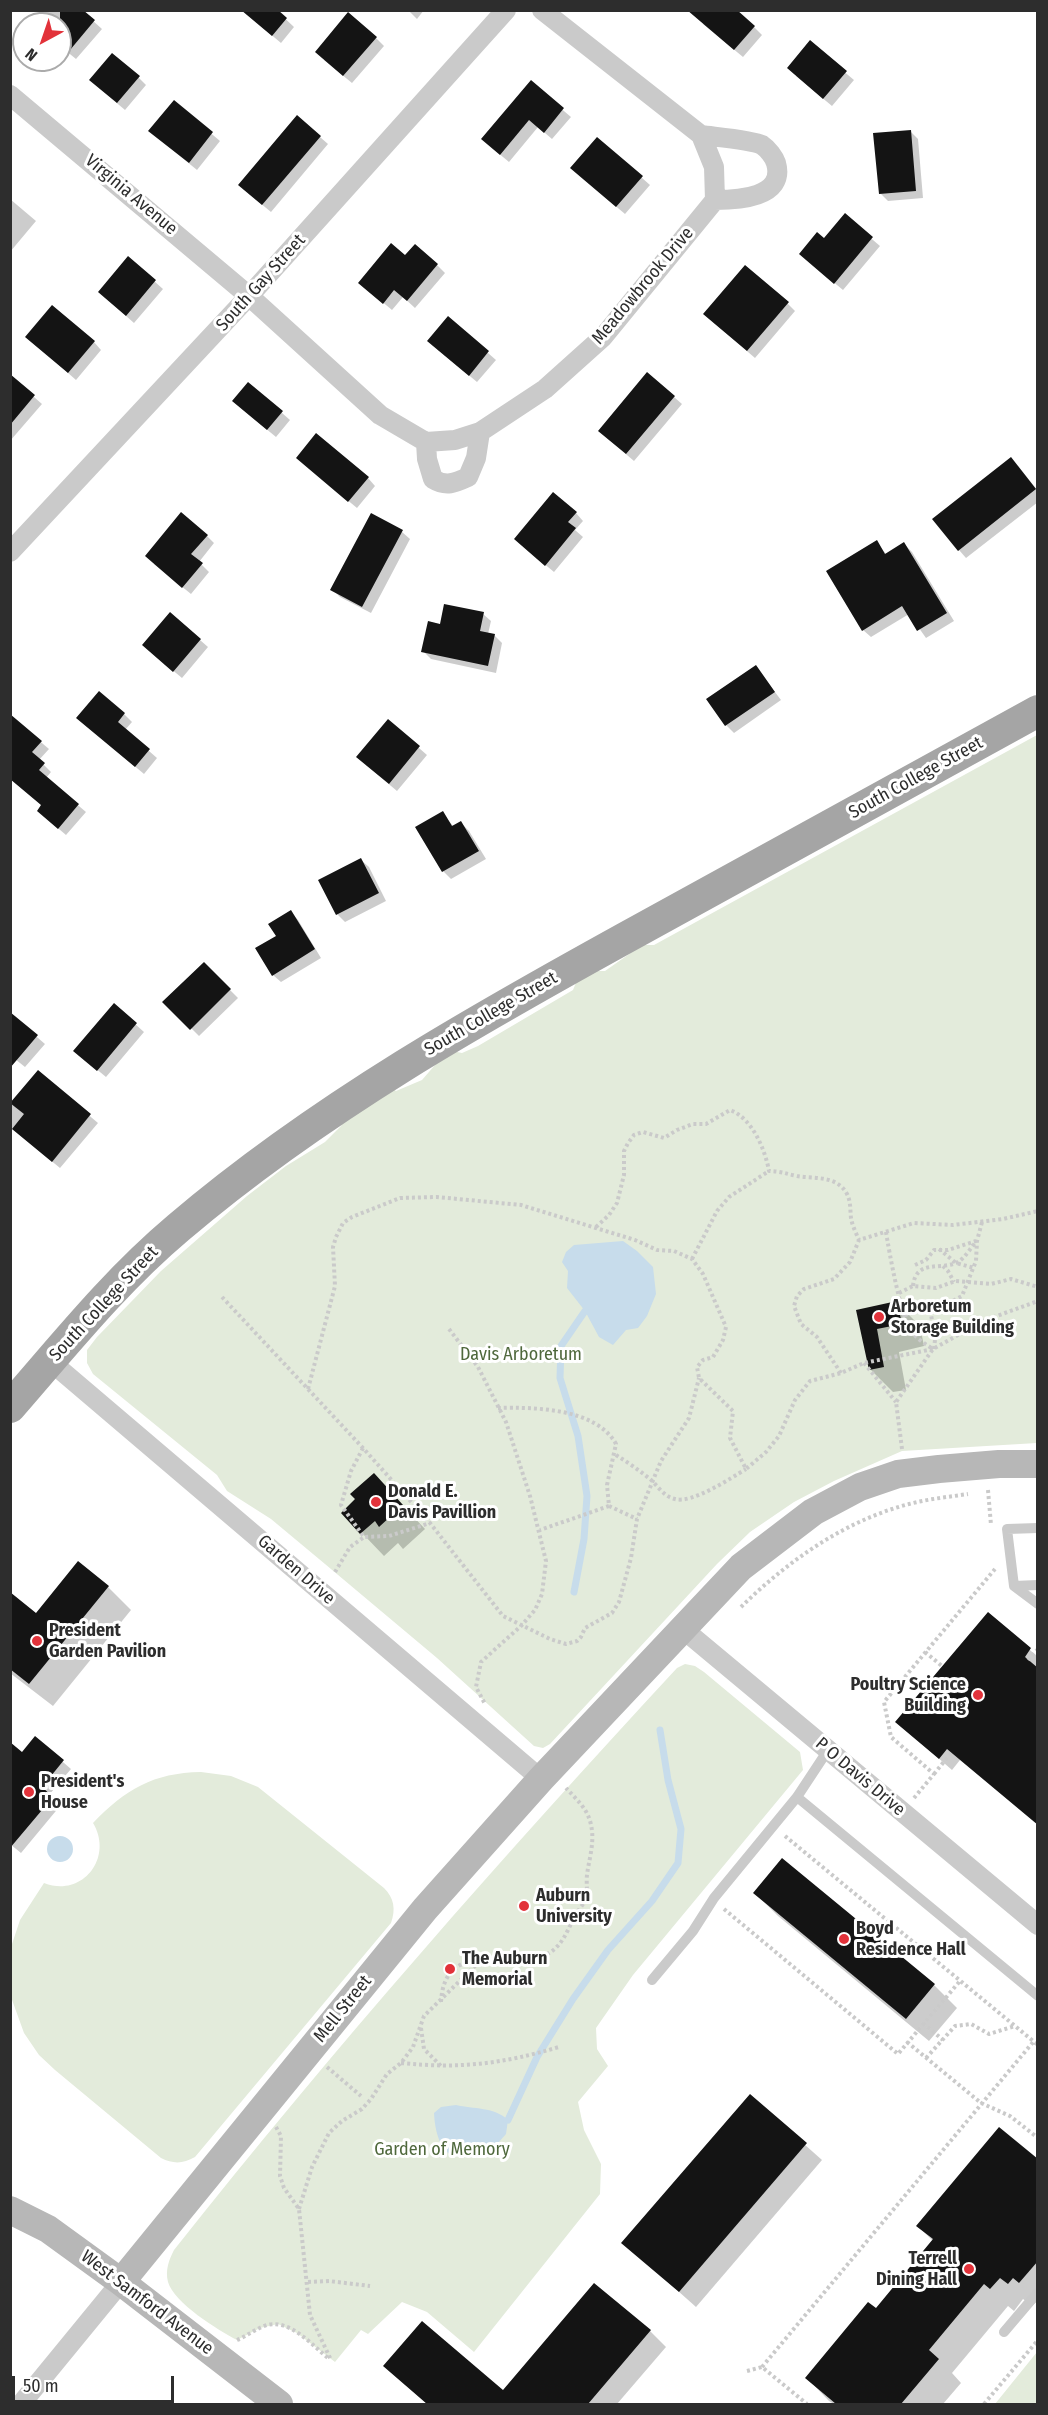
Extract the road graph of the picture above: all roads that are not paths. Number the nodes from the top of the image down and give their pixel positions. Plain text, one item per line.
1 (507, 10) edge
2 (542, 10) edge
3 (10, 95) edge
4 (701, 135) junction
5 (715, 200) junction
6 (249, 296) junction
7 (480, 432) junction
8 (426, 442) junction
9 (10, 552) edge
10 (1038, 711) edge
11 (50, 1361) junction
12 (10, 1407) edge
13 (1038, 1464) edge
14 (1038, 1528) edge
15 (1038, 1585) edge
16 (1014, 1586) junction
17 (1038, 1604) edge
18 (683, 1629) junction
19 (828, 1750) junction
20 (554, 1784) junction
21 (797, 1797) junction
22 (1038, 1925) edge
23 (652, 1980) dead end
24 (1038, 1996) edge
25 (10, 2210) edge
26 (121, 2282) junction
27 (1038, 2292) edge
28 (1004, 2332) dead end
29 (21, 2404) edge
30 (279, 2404) edge

1 - 6 street, South Gay Street
2 - 4 street
3 - 6 street, Virginia Avenue
4 - 5 street
4 - 5 street
5 - 7 street, Meadowbrook Drive
6 - 8 street
6 - 9 street, South Gay Street
7 - 8 street, Meadowbrook Drive
7 - 8 street
10 - 11 main road, South College Street
11 - 12 main road, South College Street
11 - 20 street, Garden Drive
13 - 18 street, Mell Street
14 - 16 lane
15 - 16 lane
16 - 17 lane
18 - 19 street, P O Davis Drive
18 - 20 street, Mell Street
19 - 21 lane
19 - 22 street, P O Davis Drive
20 - 26 street, Mell Street
21 - 23 lane
21 - 24 lane
25 - 26 street, West Samford Avenue
26 - 29 street, Mell Street
26 - 30 street, West Samford Avenue
27 - 28 lane

